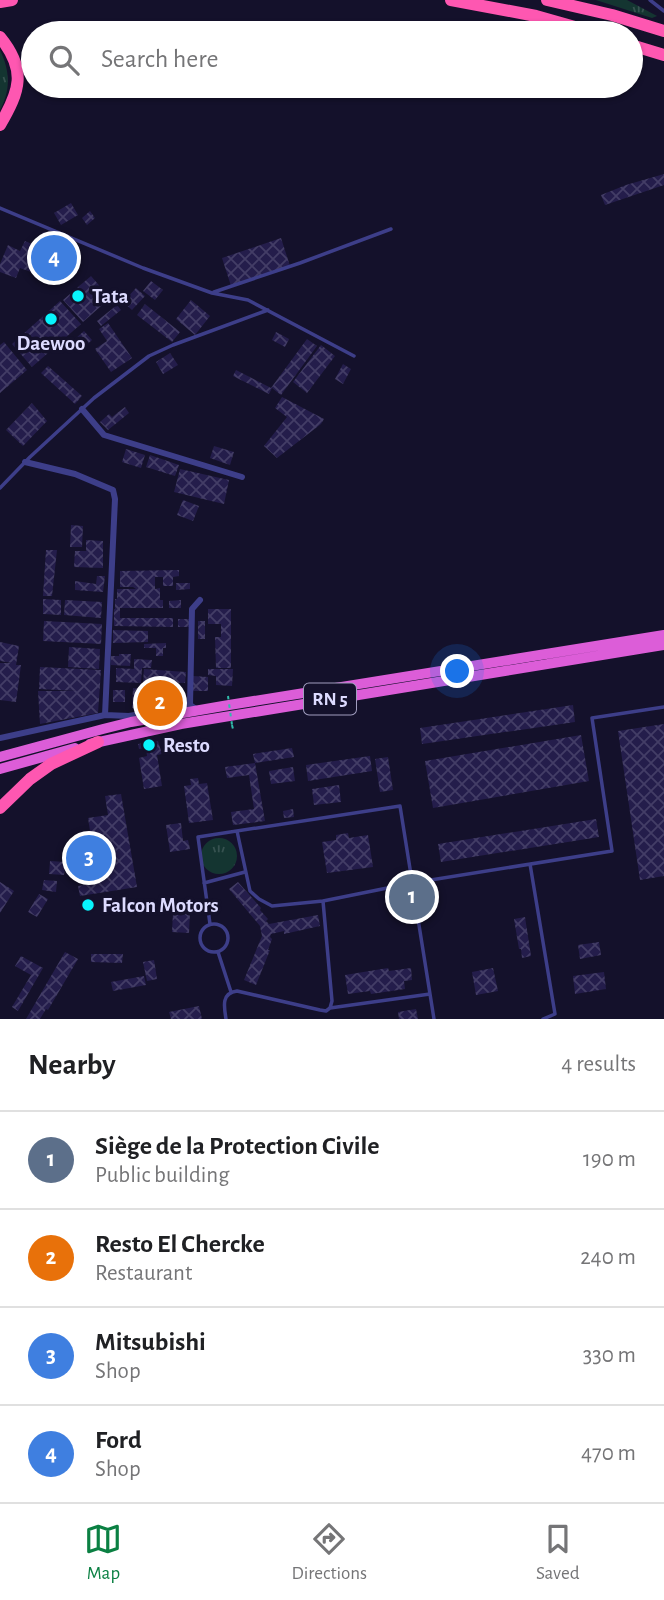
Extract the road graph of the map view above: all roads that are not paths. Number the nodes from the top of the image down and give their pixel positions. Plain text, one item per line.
1 (12, 0) edge
2 (451, 0) edge
3 (547, 0) edge
4 (650, 0) edge
5 (0, 2) edge
6 (664, 11) edge
7 (555, 21) edge
8 (632, 21) edge
9 (643, 25) edge
10 (664, 31) edge
11 (0, 37) edge
12 (643, 49) edge
13 (664, 55) edge
14 (0, 125) edge
15 (0, 208) edge
16 (391, 229) dead end
17 (212, 293) junction
18 (268, 310) junction
19 (354, 356) dead end
20 (82, 409) junction
21 (25, 462) junction
22 (242, 477) dead end
23 (0, 488) edge
24 (200, 600) dead end
25 (664, 635) edge
26 (664, 645) edge
27 (664, 707) edge
28 (194, 708) junction
29 (104, 715) junction
30 (0, 738) edge
31 (98, 742) junction
32 (0, 757) edge
33 (0, 769) edge
34 (0, 808) edge
35 (237, 831) junction
36 (530, 864) junction
37 (245, 872) junction
38 (204, 883) junction
39 (412, 883) junction
40 (323, 901) junction
41 (210, 924) junction
42 (218, 952) junction
43 (231, 992) junction
44 (430, 994) junction
45 (330, 1008) junction
46 (226, 1019) edge
47 (434, 1019) edge
48 (543, 1019) edge

1 - 5 highway
2 - 7 highway
3 - 8 highway
4 - 6 lane
9 - 10 highway
11 - 14 highway
12 - 13 highway
15 - 17 lane
16 - 17 lane
17 - 18 lane
18 - 19 lane
18 - 20 lane
20 - 21 lane
20 - 22 street
21 - 23 lane
21 - 29 street
24 - 28 street
25 - 28 highway, RN 5
26 - 31 highway, RN 5
27 - 36 lane
28 - 29 street
28 - 32 highway, RN 5
29 - 30 street
31 - 33 highway, RN 5
31 - 34 highway
35 - 37 lane
35 - 38 lane
35 - 39 lane
36 - 39 lane
36 - 48 lane
37 - 38 lane
37 - 40 lane
38 - 41 lane
39 - 40 lane
39 - 44 lane
40 - 45 lane
41 - 42 lane
41 - 42 lane
42 - 43 lane
43 - 45 lane
43 - 46 lane
44 - 45 lane
44 - 47 lane

